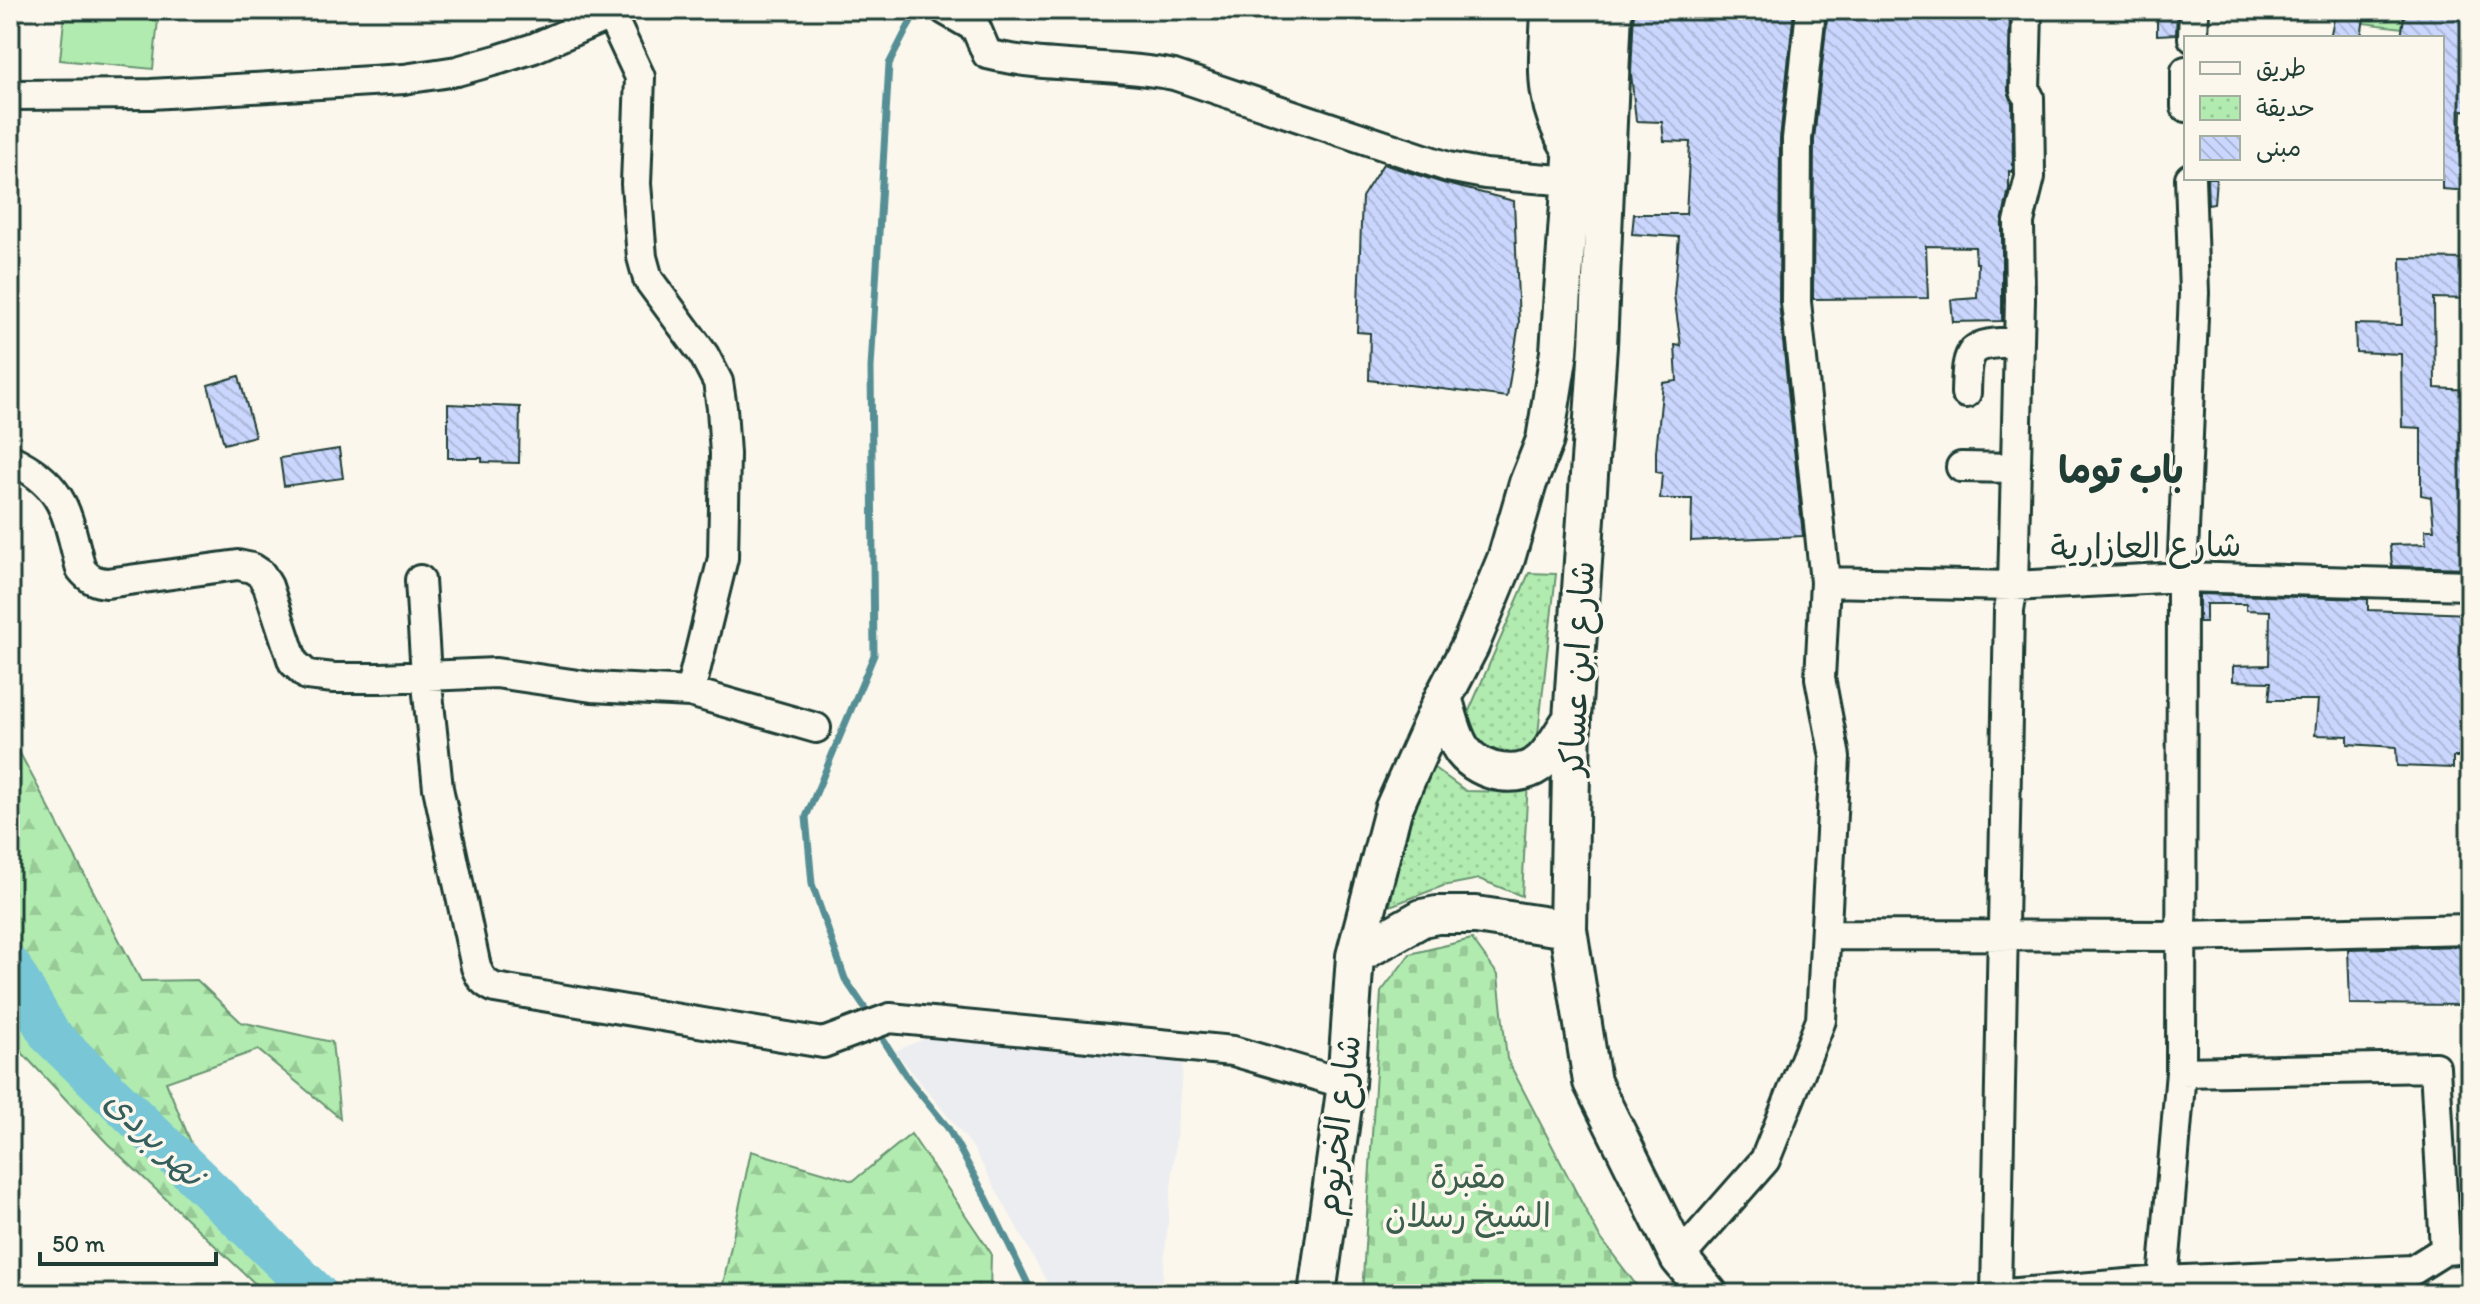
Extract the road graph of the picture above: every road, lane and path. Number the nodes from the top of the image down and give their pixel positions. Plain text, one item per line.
1 (945, 10) edge
2 (1550, 10) edge
3 (1582, 10) edge
4 (1613, 10) edge
5 (1811, 10) edge
6 (2027, 10) edge
7 (2194, 10) edge
8 (616, 12) edge
9 (2193, 36) edge
10 (10, 95) edge
11 (1573, 167) junction
12 (2190, 180) edge
13 (2017, 342) junction
14 (1966, 393) dead end
15 (10, 459) edge
16 (1961, 467) dead end
17 (2016, 468) junction
18 (2182, 577) junction
19 (420, 580) dead end
20 (1825, 582) junction
21 (2470, 585) edge
22 (2013, 586) junction
23 (426, 675) junction
24 (690, 692) junction
25 (1443, 698) junction
26 (1572, 719) junction
27 (816, 728) dead end
28 (1568, 929) junction
29 (2470, 929) edge
30 (1827, 935) junction
31 (2004, 935) junction
32 (2182, 936) junction
33 (1355, 956) junction
34 (2181, 1072) junction
35 (1346, 1084) junction
36 (2458, 1249) edge
37 (1679, 1258) junction
38 (2163, 1281) junction
39 (1317, 1294) edge
40 (1709, 1294) edge
41 (1996, 1294) edge
42 (2005, 1294) edge

1 - 11 street
2 - 11 main road
3 - 11 main road
4 - 26 main road, شارع ابن عساكر
5 - 20 street
6 - 13 street
7 - 9 street
8 - 10 street
8 - 24 street
11 - 25 main road
12 - 18 street
13 - 14 street
13 - 17 street
15 - 23 street
16 - 17 street
17 - 22 street
18 - 21 street, شارع العازارية
18 - 22 street, شارع العازارية
18 - 32 street
19 - 23 street
20 - 22 street, شارع العازارية
20 - 30 street
22 - 31 street
23 - 24 street
23 - 35 street
24 - 27 street
25 - 26 main road
25 - 33 main road
26 - 28 main road, شارع ابن عساكر
28 - 33 main road
28 - 37 main road, شارع ابن عساكر
29 - 32 street
30 - 31 street
30 - 37 street
31 - 32 street
31 - 41 street
32 - 34 street
33 - 35 main road, شارع الخرتوم
34 - 36 street
34 - 38 street
35 - 39 main road, شارع الخرتوم
36 - 38 street
37 - 40 main road, شارع ابن عساكر
38 - 42 street

